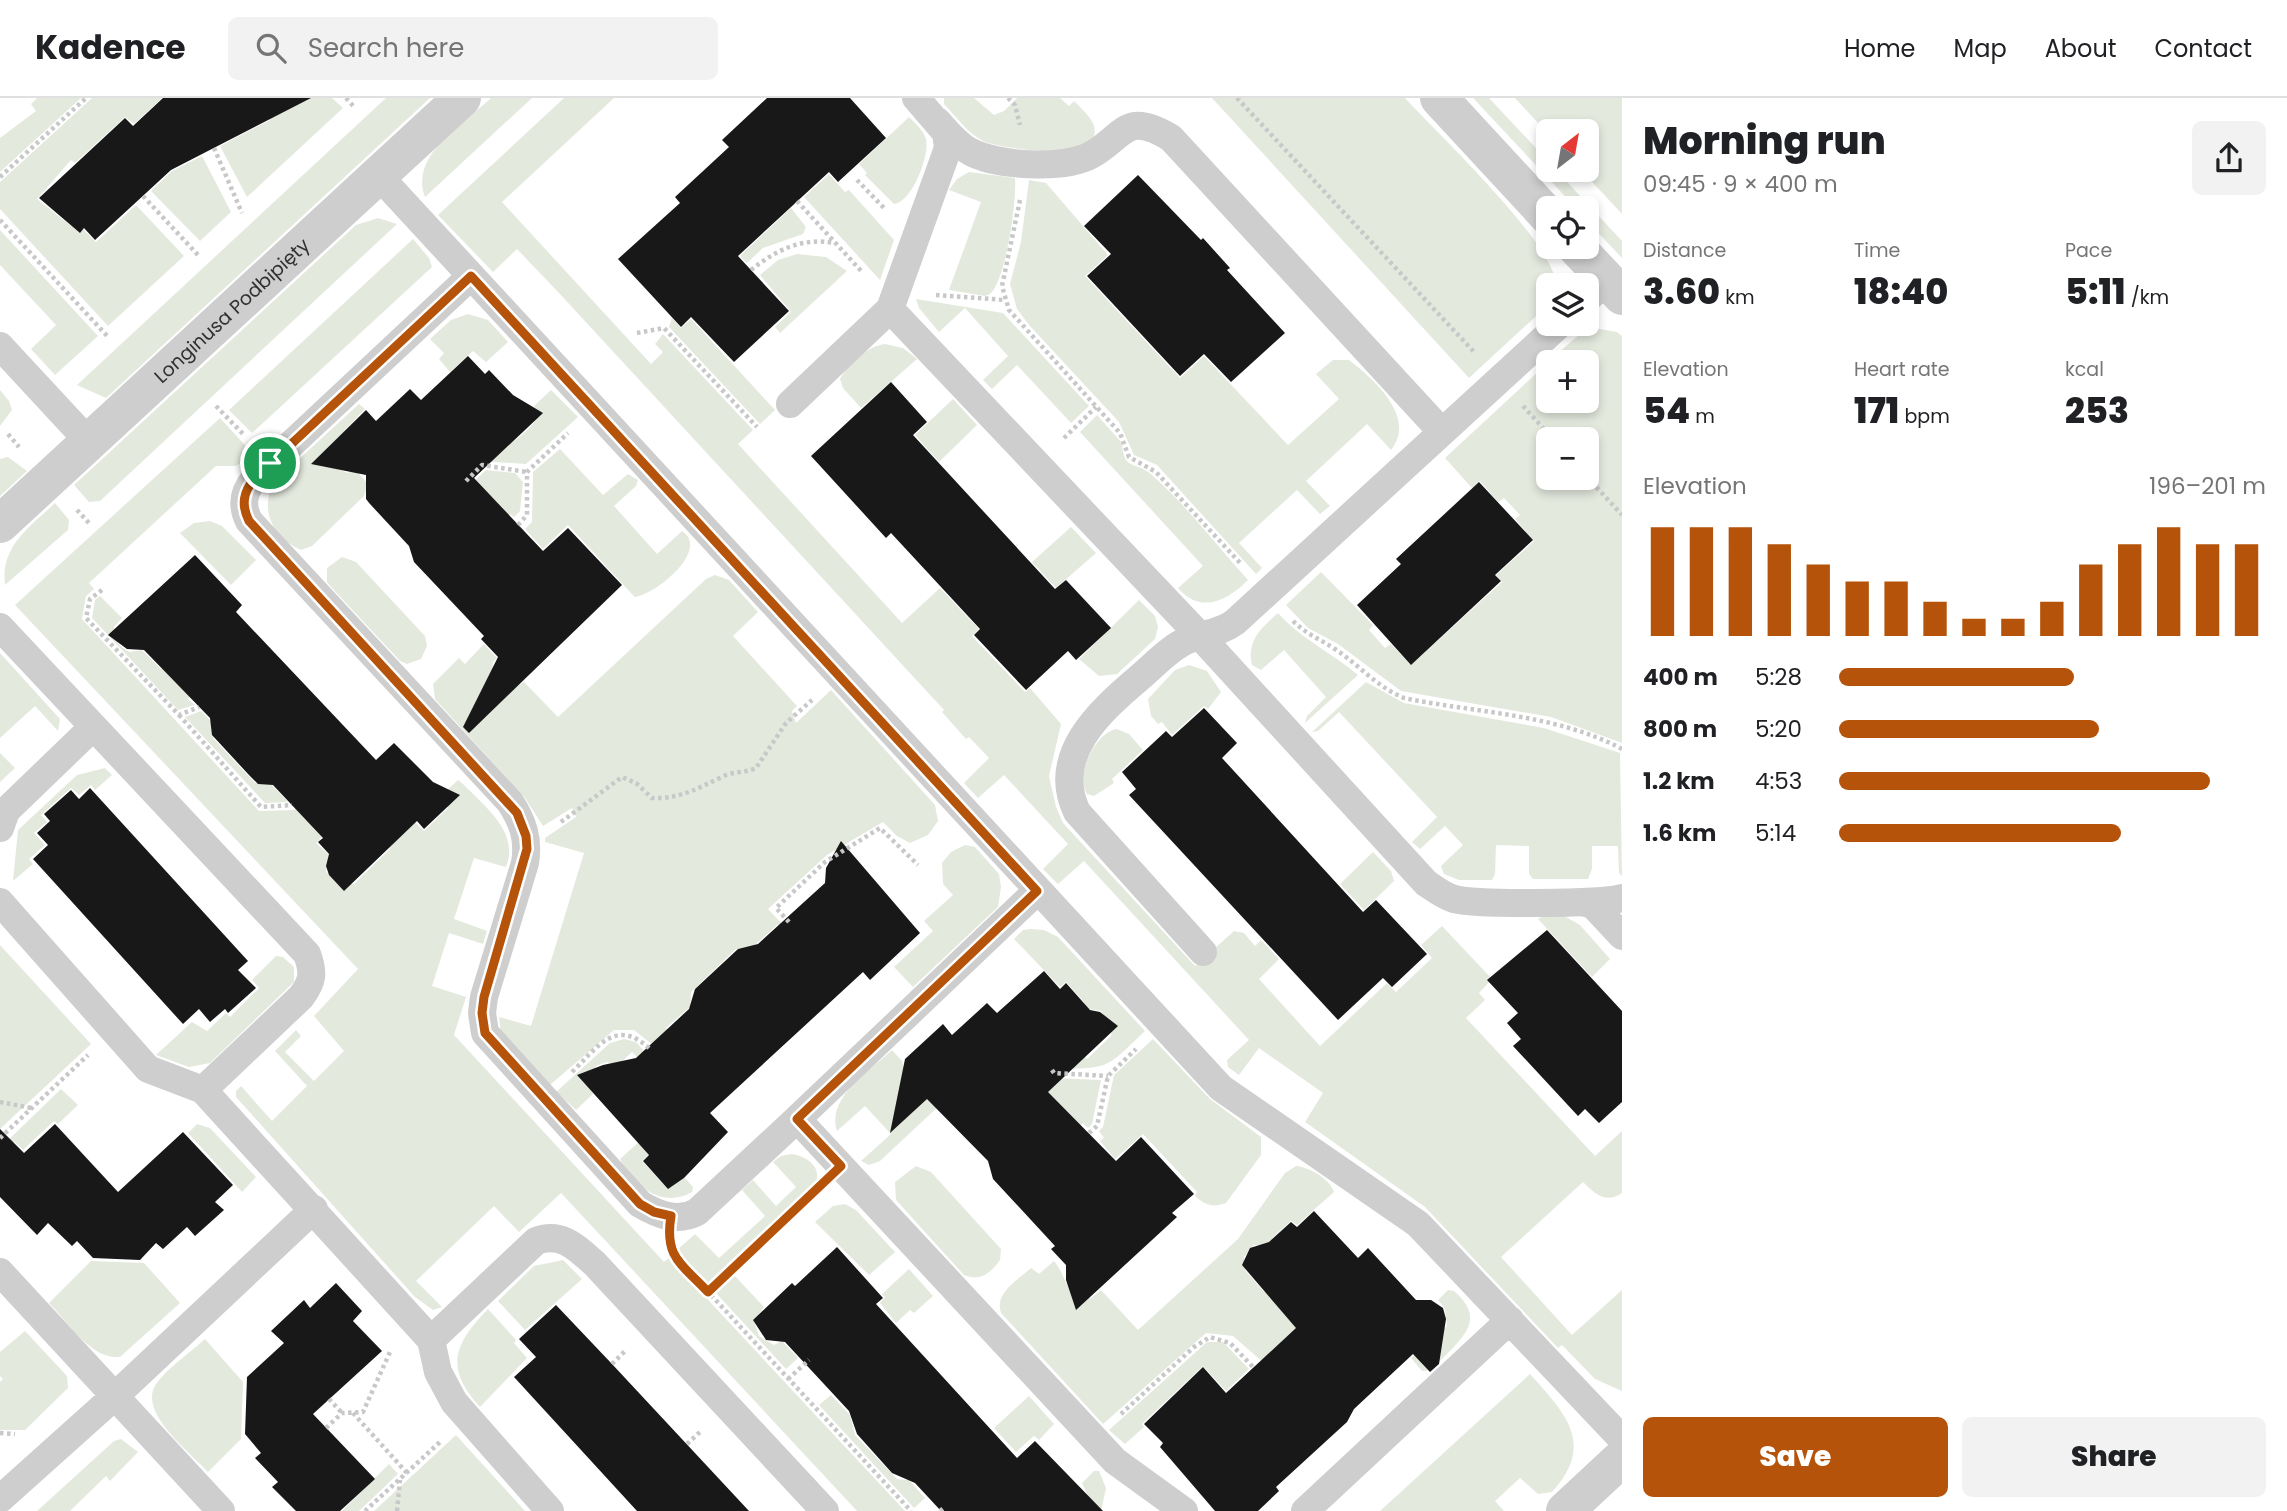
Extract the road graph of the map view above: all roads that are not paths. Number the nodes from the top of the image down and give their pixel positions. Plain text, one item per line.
1 (462, 98) edge
2 (916, 98) edge
3 (1438, 98) edge
4 (937, 121) junction
5 (379, 176) junction
6 (1536, 203) edge
7 (1584, 259) edge
8 (471, 276) junction
9 (1606, 292) edge
10 (893, 300) junction
11 (1547, 336) edge
12 (0, 346) edge
13 (790, 404) dead end
14 (1442, 432) junction
15 (90, 443) junction
16 (0, 524) edge
17 (0, 627) edge
18 (1200, 636) junction
19 (93, 727) junction
20 (0, 828) edge
21 (1037, 891) junction
22 (1622, 898) edge
23 (0, 902) edge
24 (1586, 903) junction
25 (1622, 936) edge
26 (1203, 952) dead end
27 (203, 1090) junction
28 (797, 1119) junction
29 (314, 1209) junction
30 (0, 1272) edge
31 (1510, 1320) junction
32 (431, 1340) junction
33 (115, 1396) junction
34 (1622, 1438) edge
35 (1622, 1458) edge
36 (0, 1499) edge
37 (221, 1511) edge
38 (550, 1511) edge
39 (825, 1511) edge
40 (1184, 1511) edge
41 (1305, 1511) edge
42 (1565, 1511) edge

1 - 5 street, Longinusa Podbipięty
2 - 4 lane
3 - 6 street
4 - 10 lane
4 - 14 lane
5 - 8 lane
5 - 15 street, Longinusa Podbipięty
7 - 9 street
8 - 21 lane
8 - 28 lane
10 - 13 lane
10 - 18 lane
11 - 14 lane
12 - 15 lane
14 - 18 lane
15 - 16 street, Longinusa Podbipięty
17 - 19 lane
18 - 24 lane
18 - 26 lane
19 - 20 lane
19 - 27 lane
21 - 28 lane
21 - 31 lane
22 - 24 lane
23 - 27 lane
24 - 25 lane
27 - 29 lane
28 - 40 lane
29 - 32 lane
29 - 33 lane
30 - 33 lane
31 - 34 lane
31 - 41 lane
32 - 38 lane
32 - 39 lane
33 - 36 lane
33 - 37 lane
35 - 42 street

